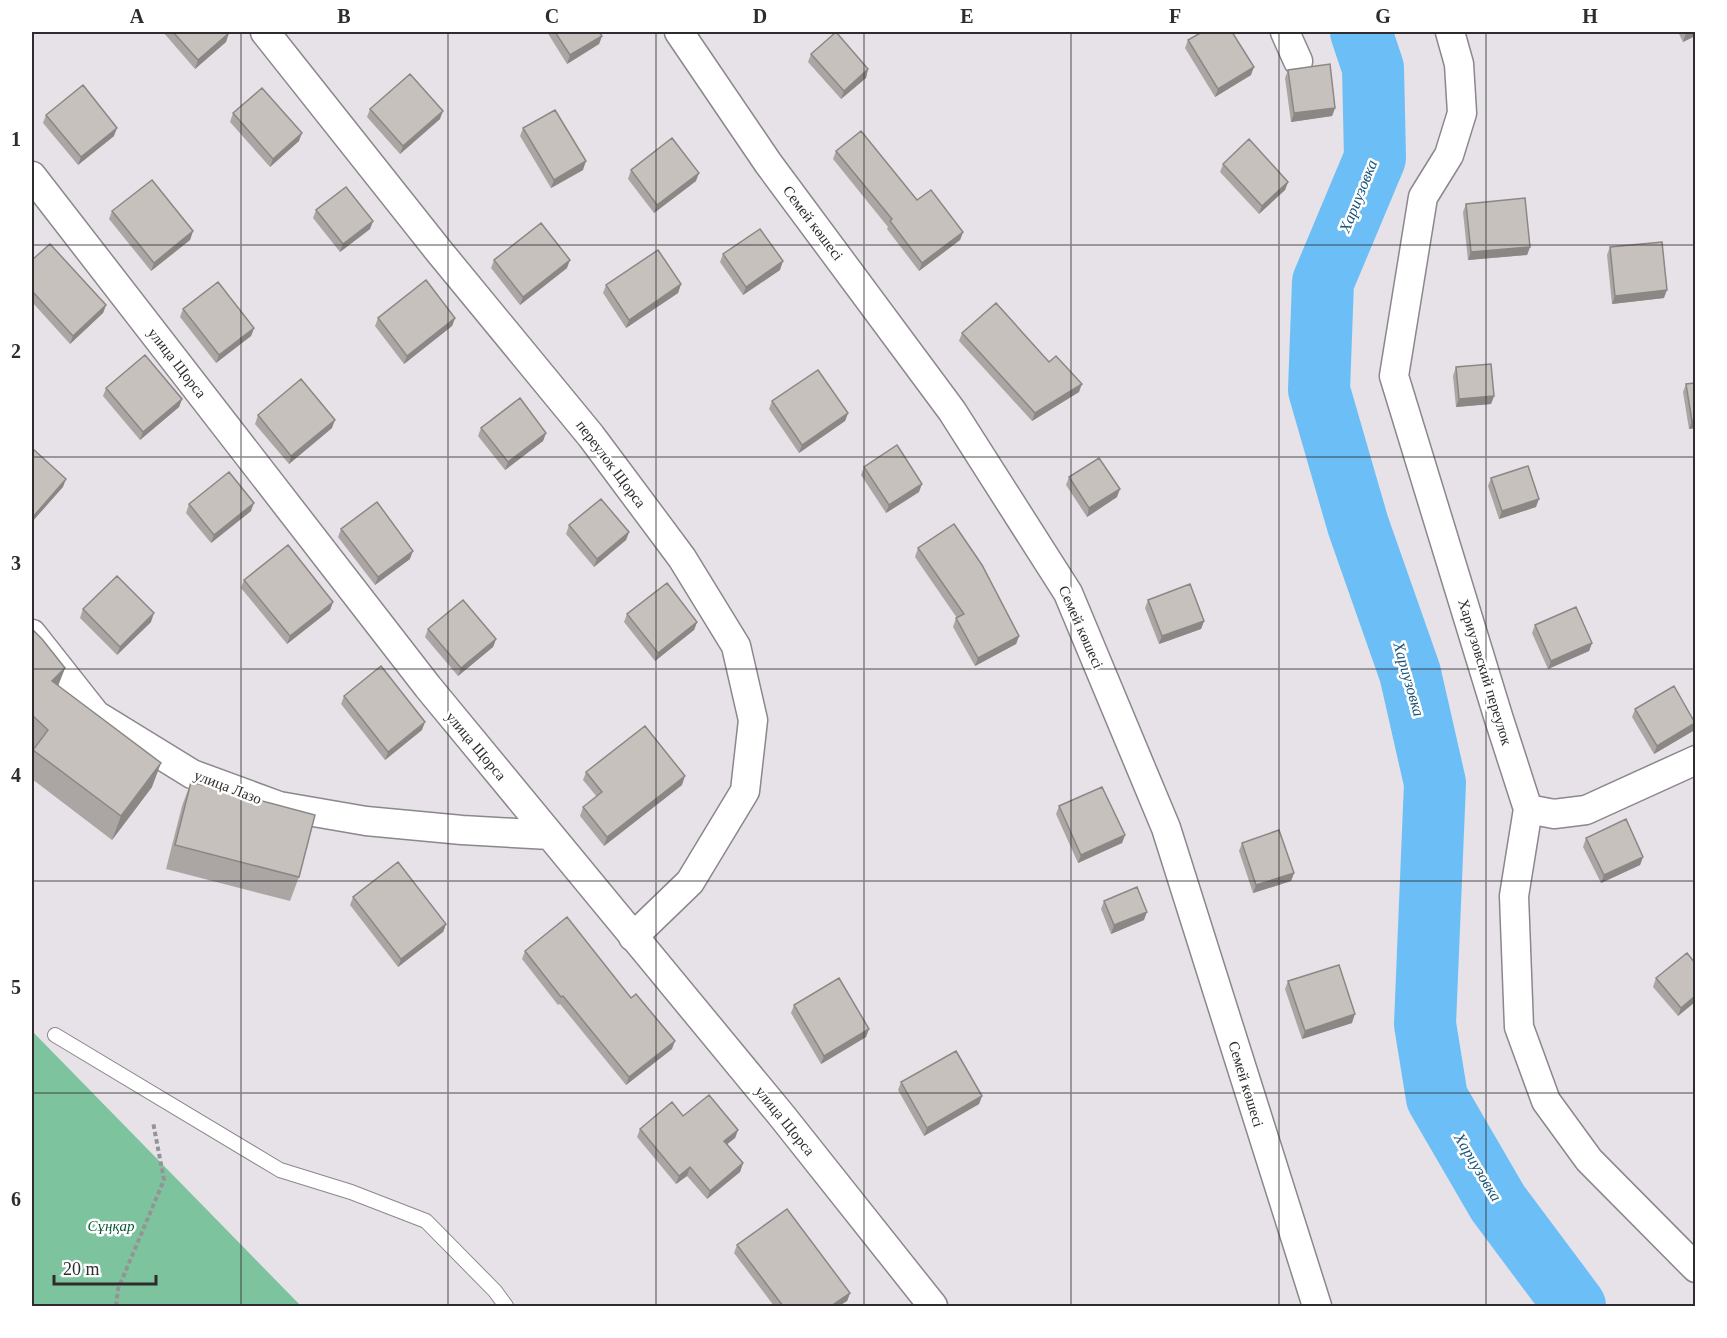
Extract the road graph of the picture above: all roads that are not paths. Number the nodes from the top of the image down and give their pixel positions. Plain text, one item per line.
1 (264, 32) edge
2 (679, 32) edge
3 (1286, 32) edge
4 (1450, 32) edge
5 (1298, 61) dead end
6 (32, 176) edge
7 (32, 634) edge
8 (1695, 760) edge
9 (1528, 809) junction
10 (550, 835) junction
11 (633, 937) junction
12 (54, 1035) dead end
13 (1695, 1268) edge
14 (506, 1306) edge
15 (933, 1306) edge
16 (1317, 1306) edge

1 - 11 street, переулок Щорса
2 - 16 street, Семей көшесі
3 - 5 street
4 - 9 street, Хариузовский переулок
6 - 10 street, улица Щорса
7 - 10 street, улица Лазо
8 - 9 street
9 - 13 street, Хариузовский переулок
10 - 11 street, улица Щорса
11 - 15 street, улица Щорса
12 - 14 lane

